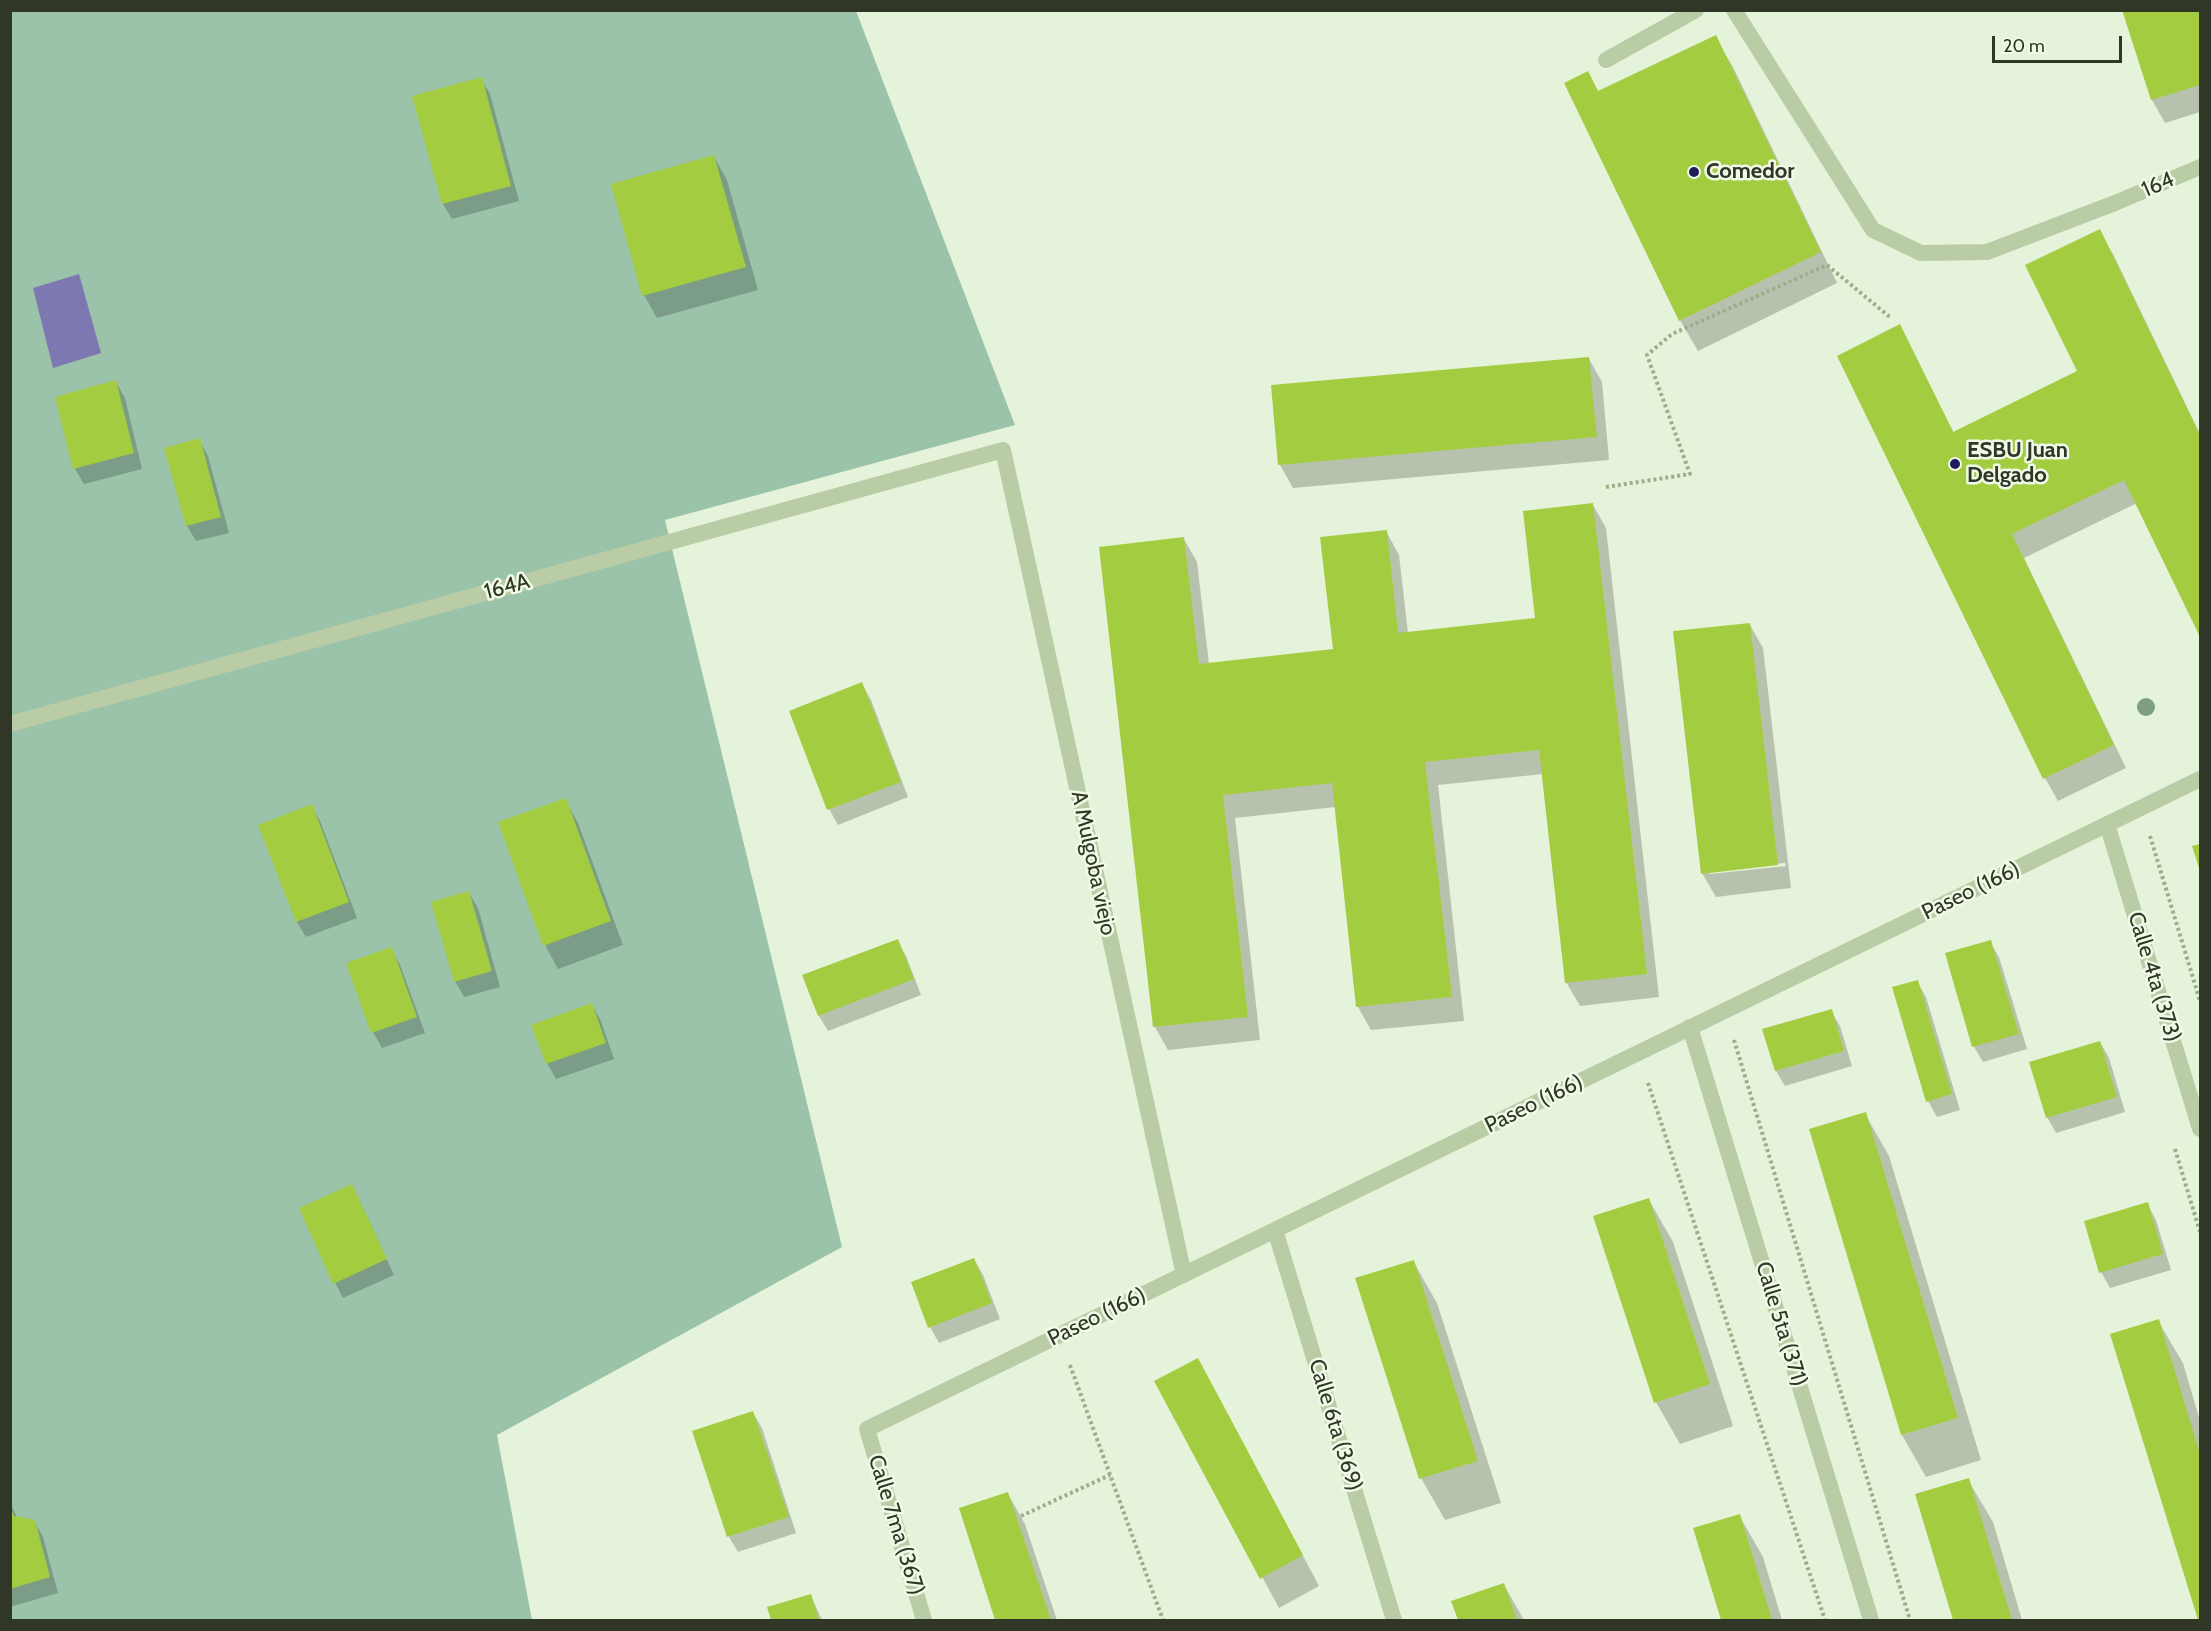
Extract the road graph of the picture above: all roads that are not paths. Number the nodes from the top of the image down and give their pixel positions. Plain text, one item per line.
1 (1696, 10) edge
2 (1734, 10) edge
3 (1606, 60) dead end
4 (2200, 167) edge
5 (1003, 450) joint
6 (10, 724) edge
7 (2200, 779) edge
8 (2108, 824) junction
9 (1690, 1027) junction
10 (2200, 1130) edge
11 (1275, 1230) junction
12 (1184, 1275) junction
13 (867, 1429) joint
14 (924, 1620) edge
15 (1394, 1620) edge
16 (1871, 1620) edge

1 - 3 street
2 - 4 street, 164
5 - 6 street, 164A
5 - 12 street, A Mulgoba viejo
7 - 8 street, Paseo (166)
8 - 9 street, Paseo (166)
8 - 10 street, Calle 4ta (373)
9 - 11 street, Paseo (166)
9 - 16 street, Calle 5ta (371)
11 - 12 street, Paseo (166)
11 - 15 street, Calle 6ta (369)
12 - 13 street, Paseo (166)
13 - 14 street, Calle 7ma (367)

